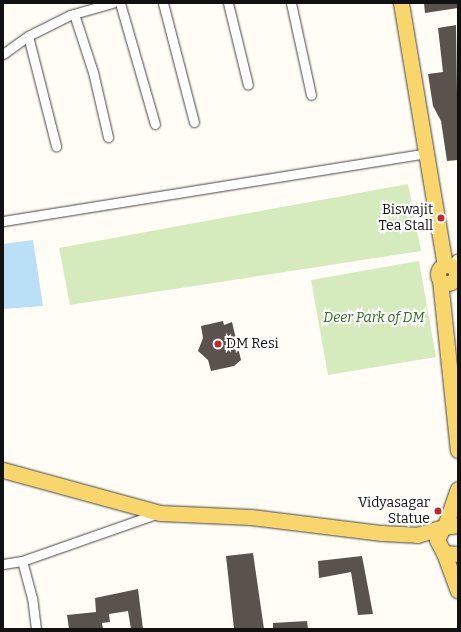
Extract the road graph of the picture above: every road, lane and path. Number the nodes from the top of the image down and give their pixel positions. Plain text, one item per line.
1 (112, 3) edge
2 (120, 3) edge
3 (163, 3) edge
4 (228, 3) edge
5 (292, 3) edge
6 (401, 3) edge
7 (74, 14) junction
8 (28, 36) junction
9 (3, 54) edge
10 (248, 85) dead end
11 (310, 95) dead end
12 (194, 122) dead end
13 (155, 124) dead end
14 (108, 137) dead end
15 (56, 146) dead end
16 (422, 154) junction
17 (3, 221) edge
18 (449, 273) edge
19 (458, 373) edge
20 (458, 450) edge
21 (3, 470) edge
22 (458, 489) edge
23 (160, 513) junction
24 (449, 526) edge
25 (417, 535) junction
26 (447, 552) edge
27 (22, 561) junction
28 (3, 564) edge
29 (458, 591) edge
30 (36, 629) edge

1 - 7 street
2 - 13 street
3 - 12 street
4 - 10 street
5 - 11 street
6 - 16 main road
7 - 8 street
7 - 14 street
8 - 9 street
8 - 15 street
16 - 17 street
16 - 18 main road
18 - 19 main road
18 - 20 main road
21 - 23 main road
22 - 24 main road
23 - 25 main road
23 - 27 street
24 - 25 main road
24 - 26 main road
25 - 26 main road
26 - 29 main road
27 - 28 street
27 - 30 street

